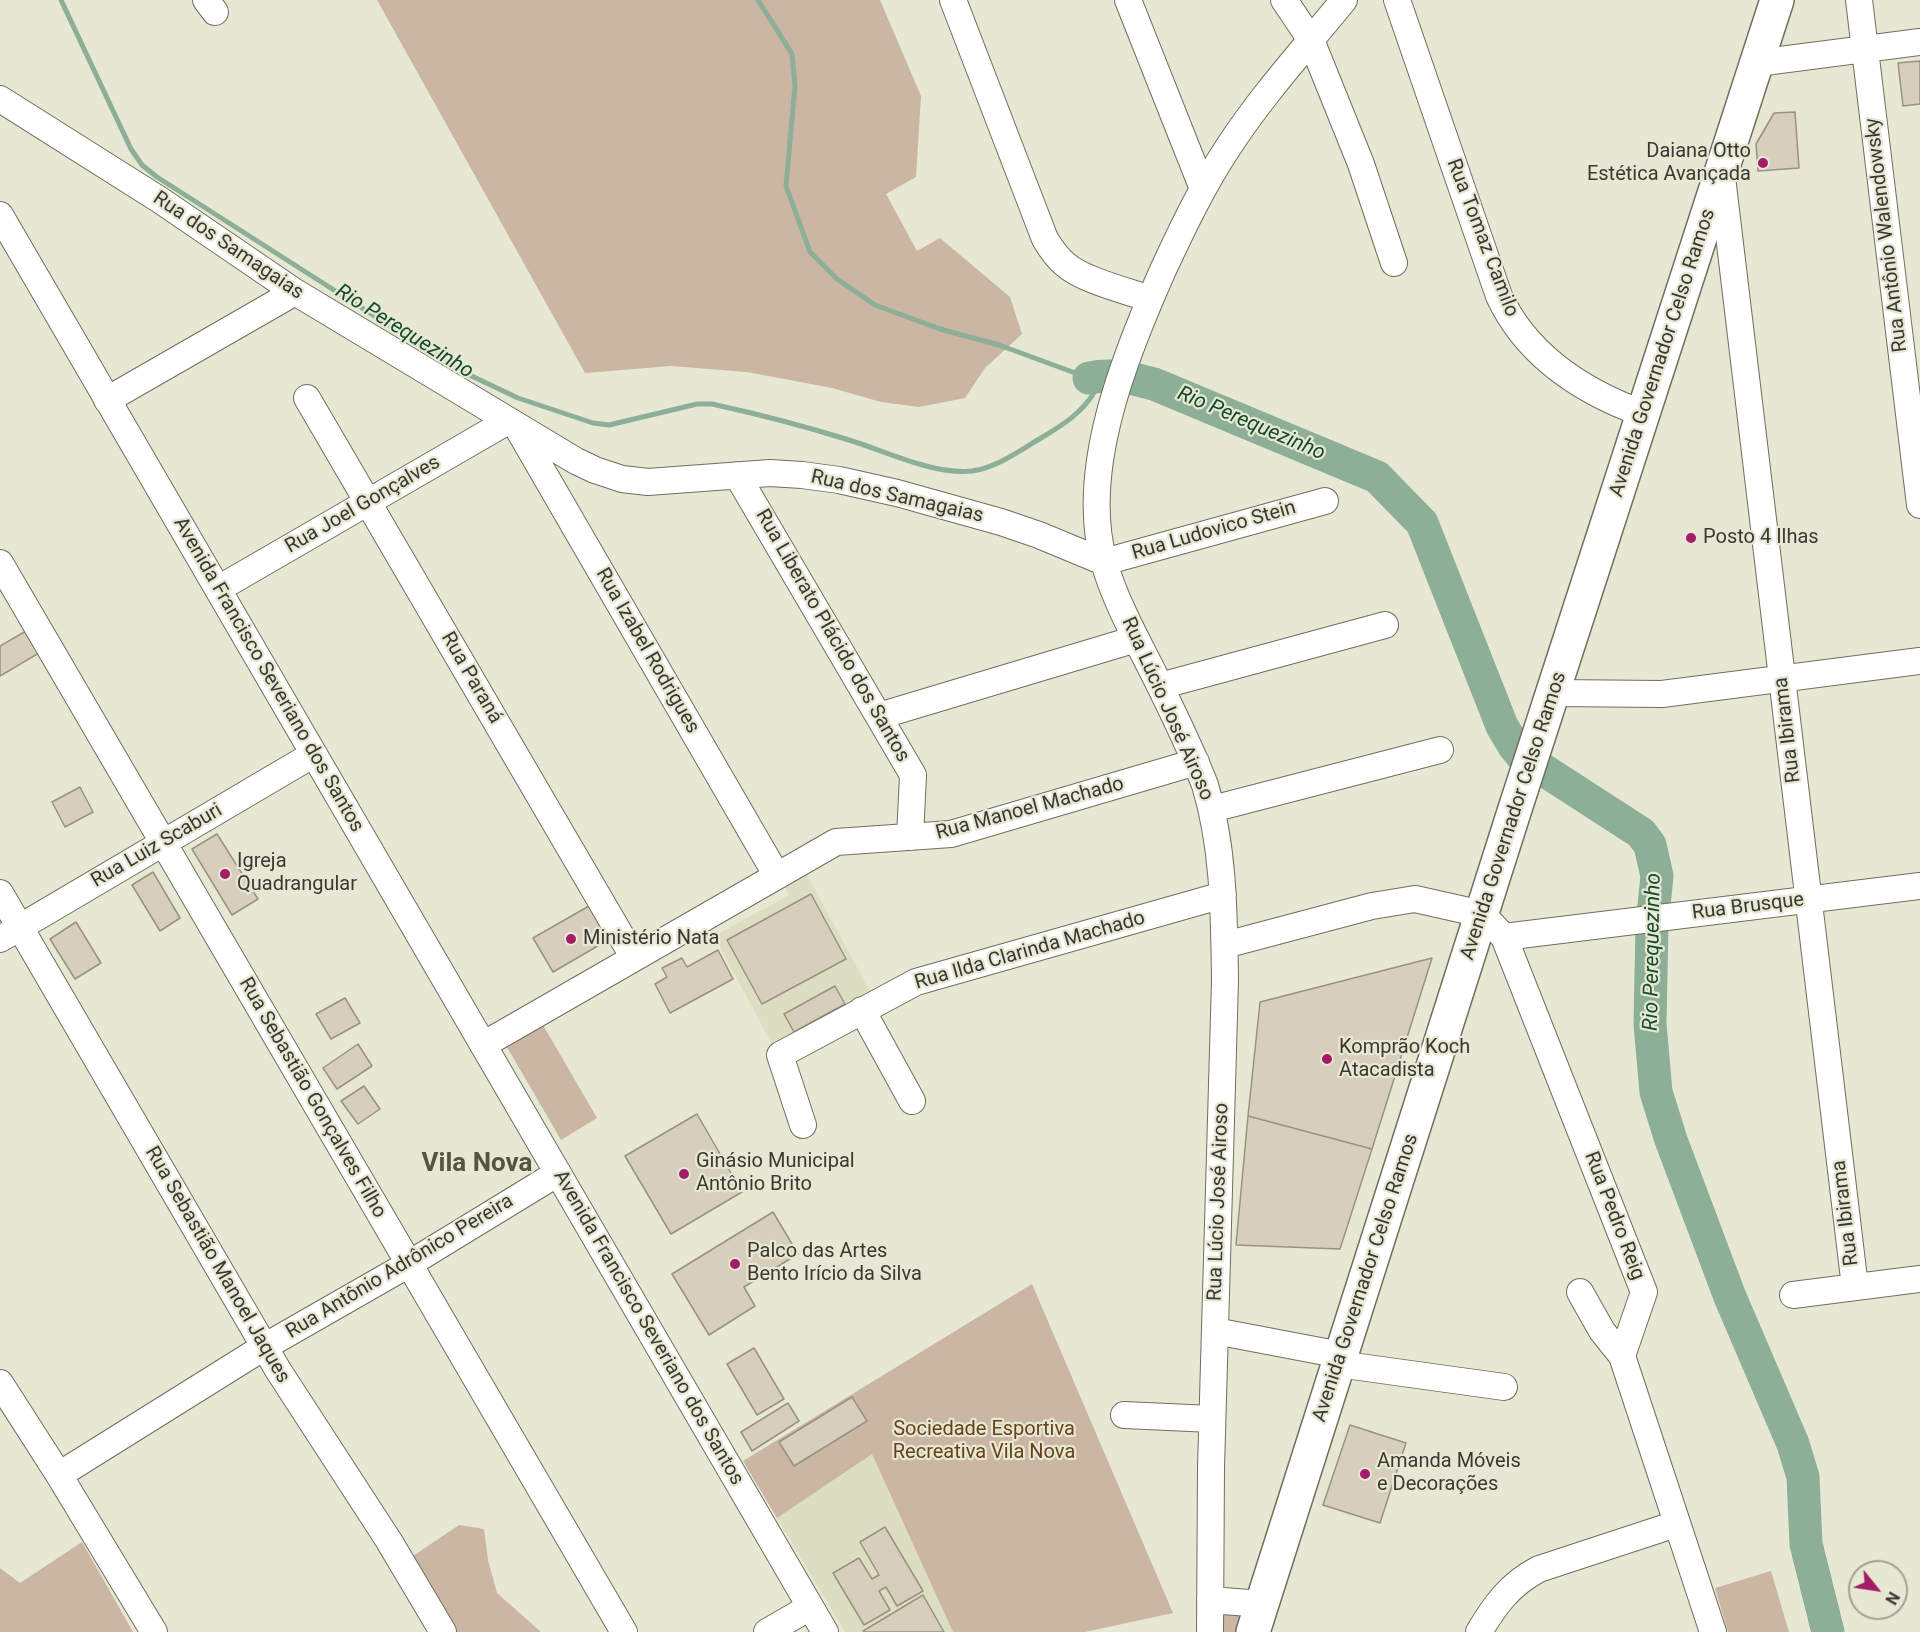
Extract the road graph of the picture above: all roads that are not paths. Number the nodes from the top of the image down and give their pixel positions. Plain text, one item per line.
1 (952, 0) edge
2 (1128, 0) edge
3 (1284, 0) edge
4 (1344, 0) edge
5 (1397, 0) edge
6 (1777, 0) edge
7 (1859, 0) edge
8 (1311, 40) junction
9 (1920, 42) edge
10 (1865, 49) junction
11 (1757, 63) junction
12 (0, 99) edge
13 (1721, 174) junction
14 (1203, 189) junction
15 (0, 215) edge
16 (1394, 263) dead end
17 (295, 292) junction
18 (1150, 299) junction
19 (307, 398) dead end
20 (107, 400) junction
21 (1644, 414) junction
22 (513, 424) junction
23 (737, 475) junction
24 (1325, 501) dead end
25 (368, 502) junction
26 (1920, 506) edge
27 (1104, 562) junction
28 (0, 563) edge
29 (218, 589) junction
30 (1385, 625) dead end
31 (1136, 639) junction
32 (1920, 661) edge
33 (1782, 679) junction
34 (1160, 686) junction
35 (1554, 693) junction
36 (879, 716) junction
37 (1440, 750) dead end
38 (314, 754) junction
39 (1196, 762) junction
40 (1212, 809) junction
41 (910, 837) junction
42 (163, 843) junction
43 (777, 876) junction
44 (1920, 886) edge
45 (0, 893) edge
46 (1223, 895) junction
47 (1808, 900) junction
48 (1482, 914) junction
49 (10, 933) edge
50 (1504, 937) junction
51 (1225, 945) junction
52 (634, 958) junction
53 (862, 1010) junction
54 (483, 1045) junction
55 (912, 1101) dead end
56 (803, 1125) dead end
57 (558, 1173) junction
58 (409, 1264) junction
59 (1920, 1279) edge
60 (1855, 1287) junction
61 (1580, 1293) dead end
62 (1792, 1295) dead end
63 (1215, 1331) junction
64 (264, 1347) junction
65 (1622, 1356) junction
66 (1340, 1360) junction
67 (0, 1383) edge
68 (1504, 1387) dead end
69 (1124, 1415) dead end
70 (1212, 1419) junction
71 (59, 1475) junction
72 (1676, 1524) junction
73 (1210, 1600) junction
74 (810, 1607) junction
75 (1257, 1618) edge
76 (154, 1632) edge
77 (443, 1632) edge
78 (624, 1632) edge
79 (767, 1632) edge
80 (825, 1632) edge
81 (1210, 1632) edge
82 (1479, 1632) edge
83 (1713, 1632) edge

1 - 18 street
2 - 14 street
3 - 8 street
4 - 8 street, Rua Lúcio José Airoso
5 - 21 street, Rua Tomaz Camilo
6 - 11 main road, Avenida Governador Celso Ramos
7 - 10 street, Rua Antônio Walendowsky
8 - 14 street, Rua Lúcio José Airoso
8 - 16 street
9 - 10 street
10 - 11 street
10 - 26 street, Rua Antônio Walendowsky
11 - 13 main road, Avenida Governador Celso Ramos
12 - 17 street, Rua dos Samagaias
13 - 21 main road, Avenida Governador Celso Ramos
13 - 33 street, Rua Ibirama
14 - 18 street, Rua Lúcio José Airoso
15 - 20 street, Avenida Francisco Severiano dos Santos
17 - 20 street
17 - 22 street, Rua dos Samagaias
18 - 27 street, Rua Lúcio José Airoso
19 - 25 street, Rua Paraná
20 - 29 street, Avenida Francisco Severiano dos Santos
21 - 35 main road, Avenida Governador Celso Ramos
22 - 23 street, Rua dos Samagaias
22 - 25 street, Rua Joel Gonçalves
22 - 43 street, Rua Izabel Rodrigues
23 - 27 street, Rua dos Samagaias
23 - 36 street, Rua Liberato Plácido dos Santos
24 - 27 street, Rua Ludovico Stein
25 - 29 street, Rua Joel Gonçalves
25 - 52 street, Rua Paraná
27 - 31 street, Rua Lúcio José Airoso
28 - 42 street, Rua Sebastião Gonçalves Filho
29 - 38 street, Avenida Francisco Severiano dos Santos
30 - 34 street
31 - 34 street, Rua Lúcio José Airoso
31 - 36 street
32 - 33 street
33 - 35 street
33 - 47 street, Rua Ibirama
34 - 39 street, Rua Lúcio José Airoso
35 - 48 main road, Avenida Governador Celso Ramos
36 - 41 street, Rua Liberato Plácido dos Santos
37 - 40 street
38 - 42 street, Rua Luiz Scaburi
38 - 54 street, Avenida Francisco Severiano dos Santos
39 - 40 street, Rua Lúcio José Airoso
39 - 41 street, Rua Manoel Machado
40 - 46 street, Rua Lúcio José Airoso
41 - 43 street, Rua Manoel Machado
42 - 49 street, Rua Luiz Scaburi
42 - 58 street, Rua Sebastião Gonçalves Filho
43 - 52 street, Rua Manoel Machado
44 - 47 street, Rua Brusque
45 - 49 street, Rua Sebastião Manoel Jaques
46 - 51 street, Rua Lúcio José Airoso
46 - 53 street, Rua Ilda Clarinda Machado
47 - 50 street, Rua Brusque
47 - 60 street, Rua Ibirama
48 - 50 street, Rua Pedro Reig
48 - 51 street
48 - 66 main road, Avenida Governador Celso Ramos
49 - 64 street, Rua Sebastião Manoel Jaques
50 - 65 street, Rua Pedro Reig
51 - 63 street, Rua Lúcio José Airoso
52 - 54 street, Rua Manoel Machado
53 - 55 street
53 - 56 street, Rua Ilda Clarinda Machado
54 - 57 street, Avenida Francisco Severiano dos Santos
57 - 58 street, Rua Antônio Adrônico Pereira
57 - 74 street, Avenida Francisco Severiano dos Santos
58 - 64 street, Rua Antônio Adrônico Pereira
58 - 78 street, Rua Sebastião Gonçalves Filho
59 - 60 street
60 - 62 street
61 - 65 street
63 - 66 street
63 - 70 street, Rua Lúcio José Airoso
64 - 71 street, Rua Antônio Adrônico Pereira
64 - 77 street, Rua Sebastião Manoel Jaques
65 - 72 street
66 - 68 street
66 - 75 main road, Avenida Governador Celso Ramos
67 - 71 street
69 - 70 street
70 - 73 street, Rua Lúcio José Airoso
71 - 76 street
72 - 82 street
72 - 83 street
73 - 75 street
73 - 81 street, Rua Lúcio José Airoso
74 - 79 street
74 - 80 street, Avenida Francisco Severiano dos Santos

